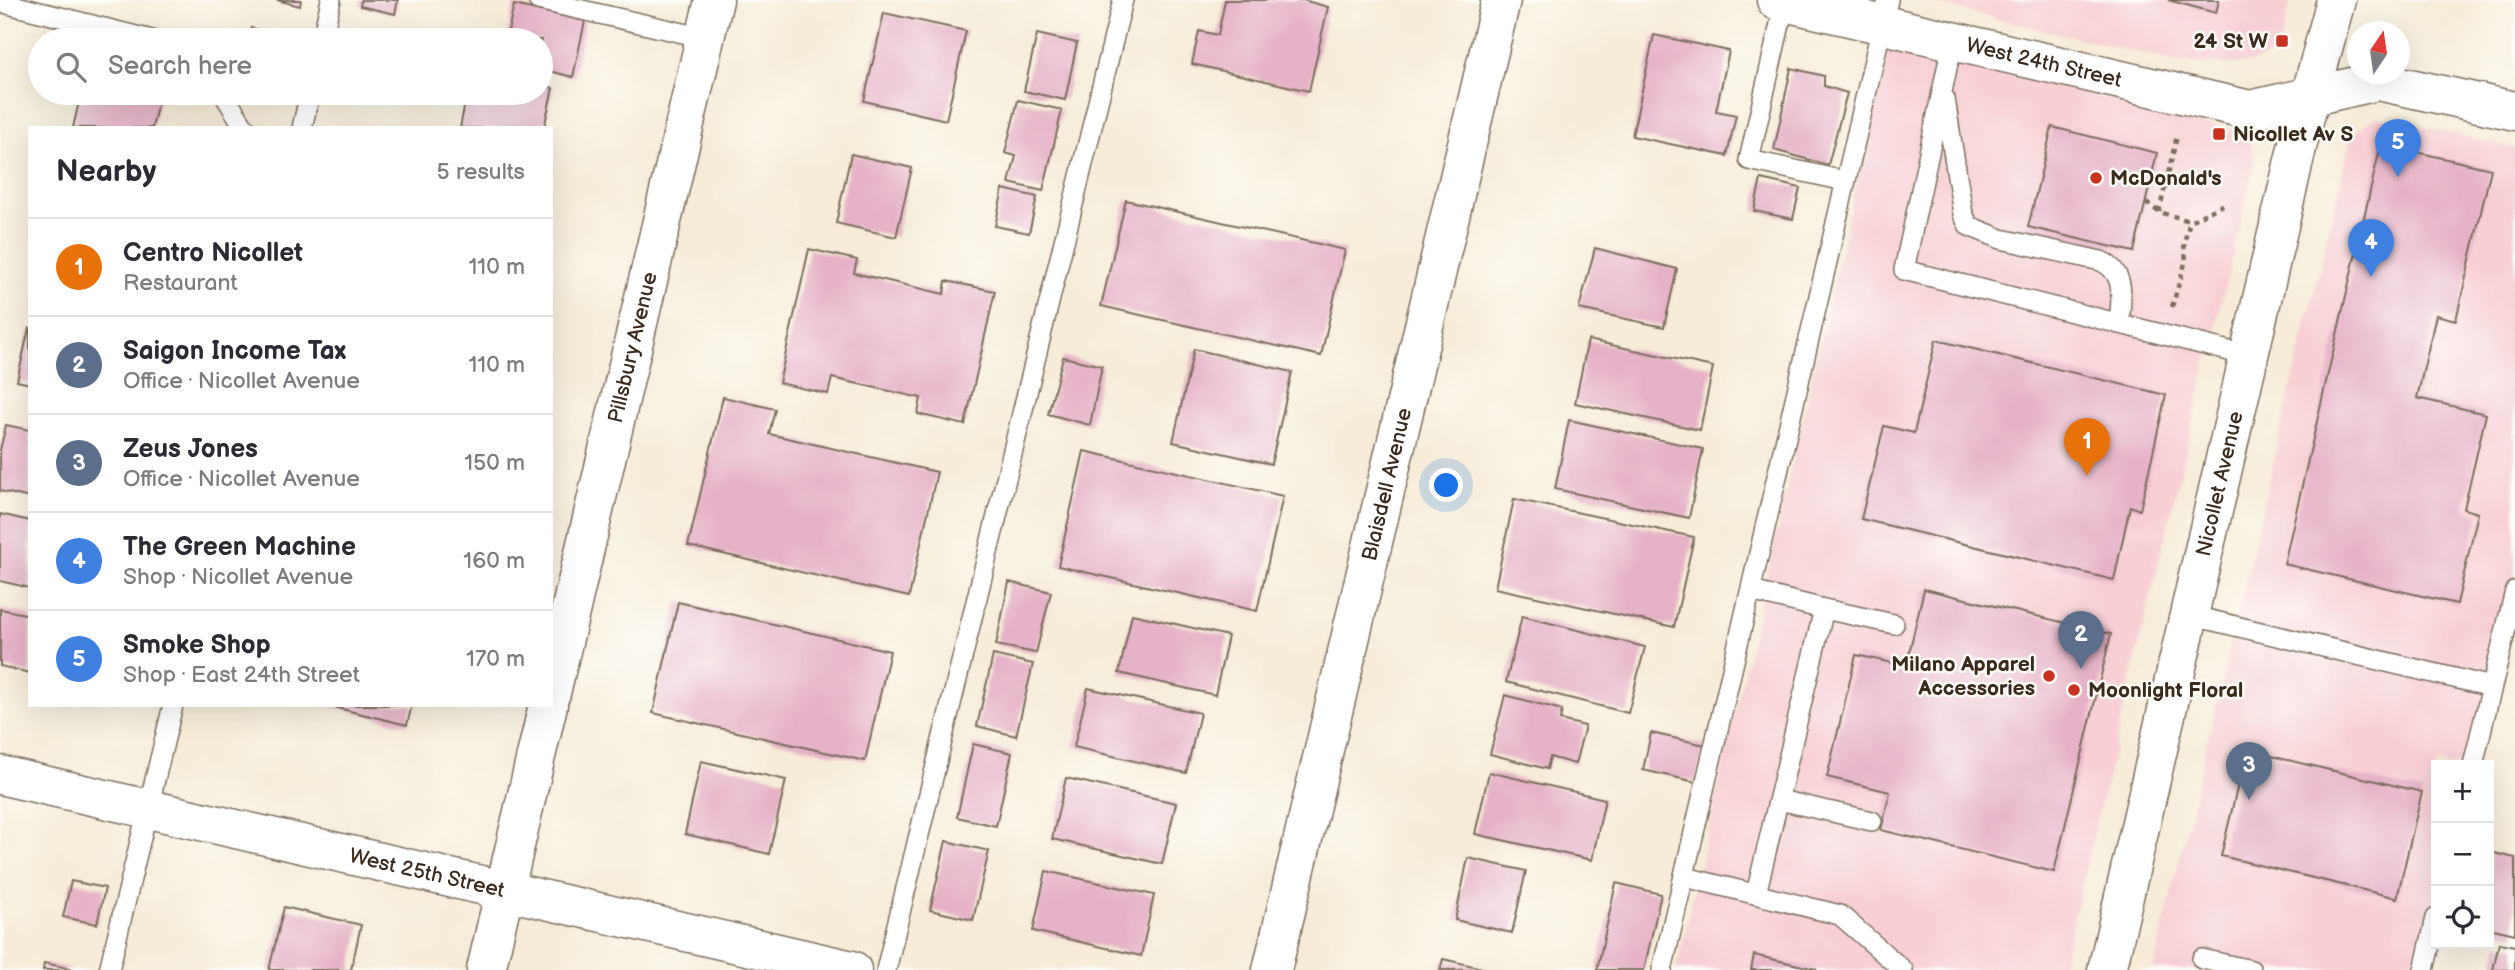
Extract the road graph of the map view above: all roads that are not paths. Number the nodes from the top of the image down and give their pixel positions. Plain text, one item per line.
1 (331, 0) edge
2 (538, 0) edge
3 (714, 0) edge
4 (1123, 0) edge
5 (1501, 0) edge
6 (2336, 0) edge
7 (1780, 1) edge
8 (0, 2) edge
9 (1885, 11) edge
10 (104, 28) edge
11 (325, 28) edge
12 (705, 38) junction
13 (1953, 40) junction
14 (1943, 84) junction
15 (2312, 95) junction
16 (231, 105) edge
17 (307, 105) edge
18 (2515, 111) edge
19 (244, 126) edge
20 (302, 126) edge
21 (1845, 181) junction
22 (2119, 324) junction
23 (2249, 356) junction
24 (1751, 591) junction
25 (2515, 591) edge
26 (1824, 609) junction
27 (2189, 615) junction
28 (1894, 624) dead end
29 (553, 684) edge
30 (2492, 687) junction
31 (173, 707) edge
32 (548, 707) edge
33 (2474, 760) edge
34 (0, 775) edge
35 (1779, 800) junction
36 (149, 810) junction
37 (1872, 821) dead end
38 (1685, 877) junction
39 (505, 891) junction
40 (1756, 894) junction
41 (2431, 940) edge
42 (2202, 959) dead end
43 (110, 970) edge
44 (486, 970) edge
45 (852, 970) edge
46 (886, 970) edge
47 (1272, 970) edge
48 (1662, 970) edge
49 (1903, 970) edge
50 (2107, 970) edge
51 (2251, 970) edge
52 (2424, 970) edge

1 - 11 lane
2 - 12 lane
3 - 12 street, Pillsbury Avenue
4 - 46 lane
5 - 47 street, Blaisdell Avenue
6 - 15 street, Nicollet Avenue
7 - 9 street, West 24th Street
7 - 21 lane
8 - 10 lane
9 - 13 street, West 24th Street
9 - 21 lane
12 - 29 street, Pillsbury Avenue
13 - 14 lane
13 - 15 street, West 24th Street
14 - 22 lane
14 - 22 lane
15 - 18 street, West 24th Street
15 - 23 street, Nicollet Avenue
16 - 19 lane
17 - 20 lane
21 - 24 lane
22 - 23 lane
23 - 27 street, Nicollet Avenue
24 - 26 lane
24 - 38 lane
25 - 30 lane
26 - 28 lane
26 - 35 lane
27 - 30 lane
27 - 50 street, Nicollet Avenue
30 - 33 lane
31 - 36 lane
32 - 39 street
34 - 36 street, West 25th Street
35 - 37 lane
35 - 40 lane
36 - 39 street, West 25th Street
36 - 43 lane
38 - 40 lane
38 - 48 lane
39 - 44 street
39 - 45 street, West 25th Street
40 - 49 lane
41 - 52 lane
42 - 51 lane

